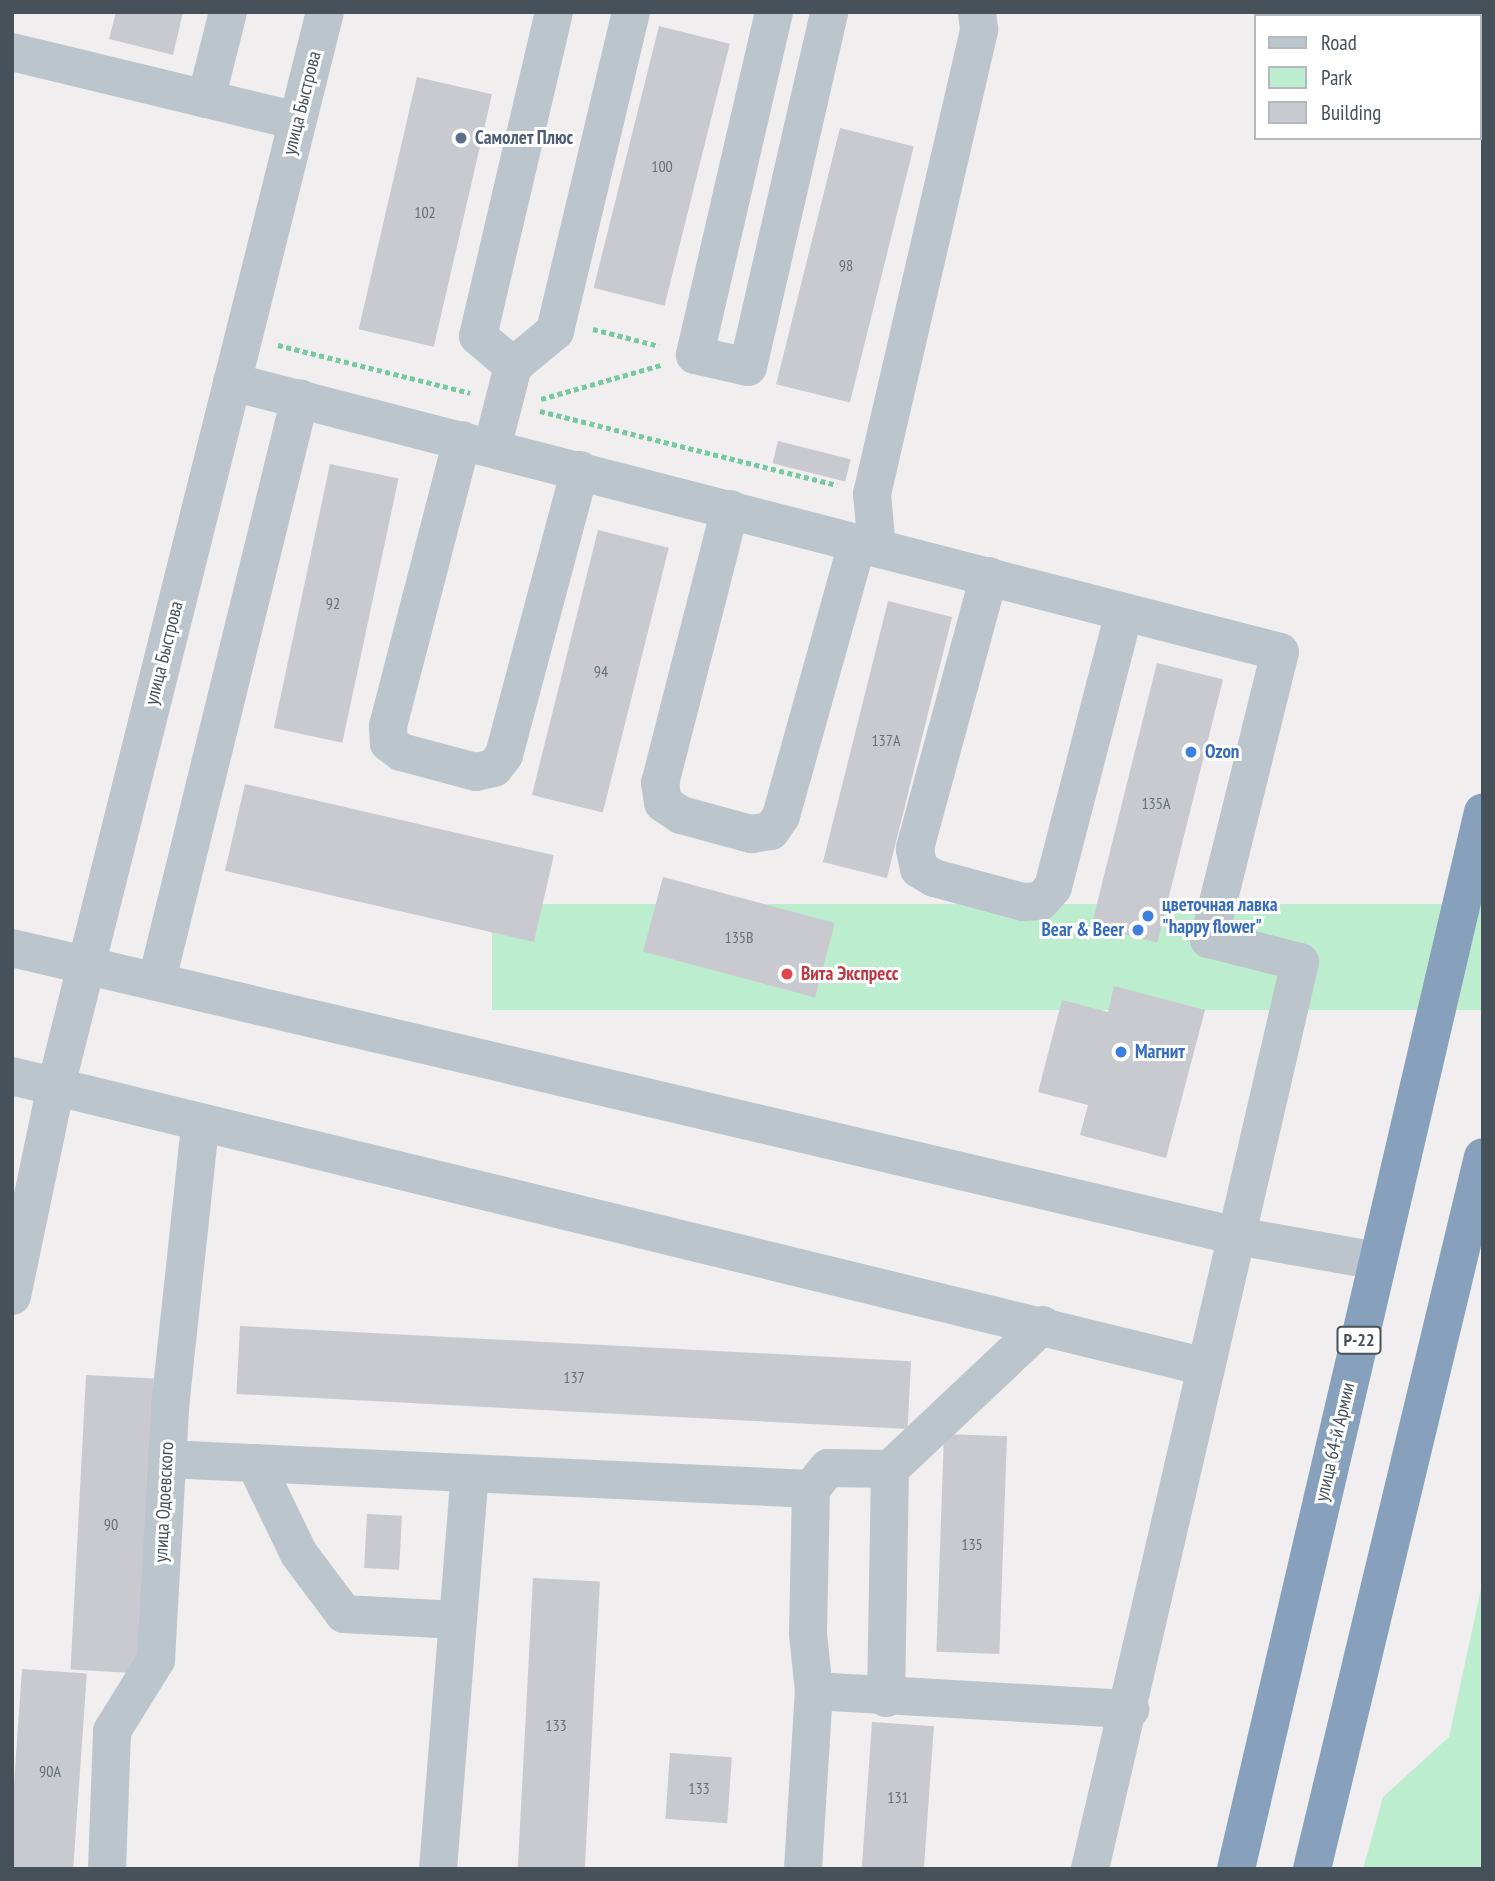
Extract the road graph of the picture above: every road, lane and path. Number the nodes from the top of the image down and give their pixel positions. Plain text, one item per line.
1 (228, 12) edge
2 (325, 12) edge
3 (554, 12) edge
4 (631, 12) edge
5 (774, 12) edge
6 (829, 12) edge
7 (977, 12) edge
8 (12, 52) edge
9 (206, 99) junction
10 (297, 121) junction
11 (558, 320) junction
12 (244, 336) junction
13 (695, 355) junction
14 (232, 382) junction
15 (512, 391) junction
16 (300, 398) junction
17 (477, 444) junction
18 (580, 470) junction
19 (872, 494) junction
20 (730, 509) junction
21 (867, 545) junction
22 (989, 576) junction
23 (1124, 613) junction
24 (1483, 811) edge
25 (12, 948) edge
26 (87, 963) junction
27 (157, 980) junction
28 (12, 1076) edge
29 (56, 1086) junction
30 (200, 1124) junction
31 (1483, 1157) edge
32 (1237, 1236) junction
33 (1377, 1261) junction
34 (12, 1296) edge
35 (1043, 1325) junction
36 (1206, 1367) junction
37 (167, 1459) junction
38 (255, 1463) junction
39 (890, 1469) junction
40 (470, 1474) junction
41 (811, 1489) junction
42 (458, 1620) junction
43 (814, 1691) junction
44 (886, 1698) junction
45 (1130, 1709) junction
46 (107, 1869) edge
47 (438, 1869) edge
48 (803, 1869) edge
49 (1090, 1869) edge
50 (1236, 1869) edge
51 (1312, 1869) edge

1 - 9 street
2 - 10 street, улица Быстрова
3 - 15 street
4 - 11 street
5 - 13 street
6 - 13 street
7 - 19 street
8 - 9 street
9 - 10 street
10 - 12 street, улица Быстрова
11 - 13 path
11 - 15 street
12 - 14 street, улица Быстрова
12 - 15 path
13 - 15 path
14 - 16 street
14 - 26 street, улица Быстрова
15 - 17 street
15 - 19 path
16 - 17 street
16 - 27 street
17 - 18 street
17 - 18 street
18 - 20 street
19 - 21 street
20 - 21 street
20 - 21 street
21 - 22 street
22 - 23 street
22 - 23 street
23 - 32 street
24 - 33 highway, улица 64-й Армии / Р-22
25 - 26 street
26 - 27 street
26 - 29 street, улица Быстрова
27 - 32 street
28 - 29 street
29 - 30 street
29 - 34 street, улица Быстрова
30 - 35 street
30 - 37 street, улица Одоевского
31 - 51 highway
32 - 33 street
32 - 36 street
33 - 50 highway, улица 64-й Армии / Р-22
35 - 36 street
35 - 39 street
36 - 45 street
37 - 38 street
37 - 46 street, улица Одоевского
38 - 40 street
38 - 42 street
39 - 41 street
39 - 44 street
40 - 41 street
40 - 42 street
41 - 43 street
42 - 47 street
43 - 44 street
43 - 48 street
44 - 45 street
45 - 49 street

